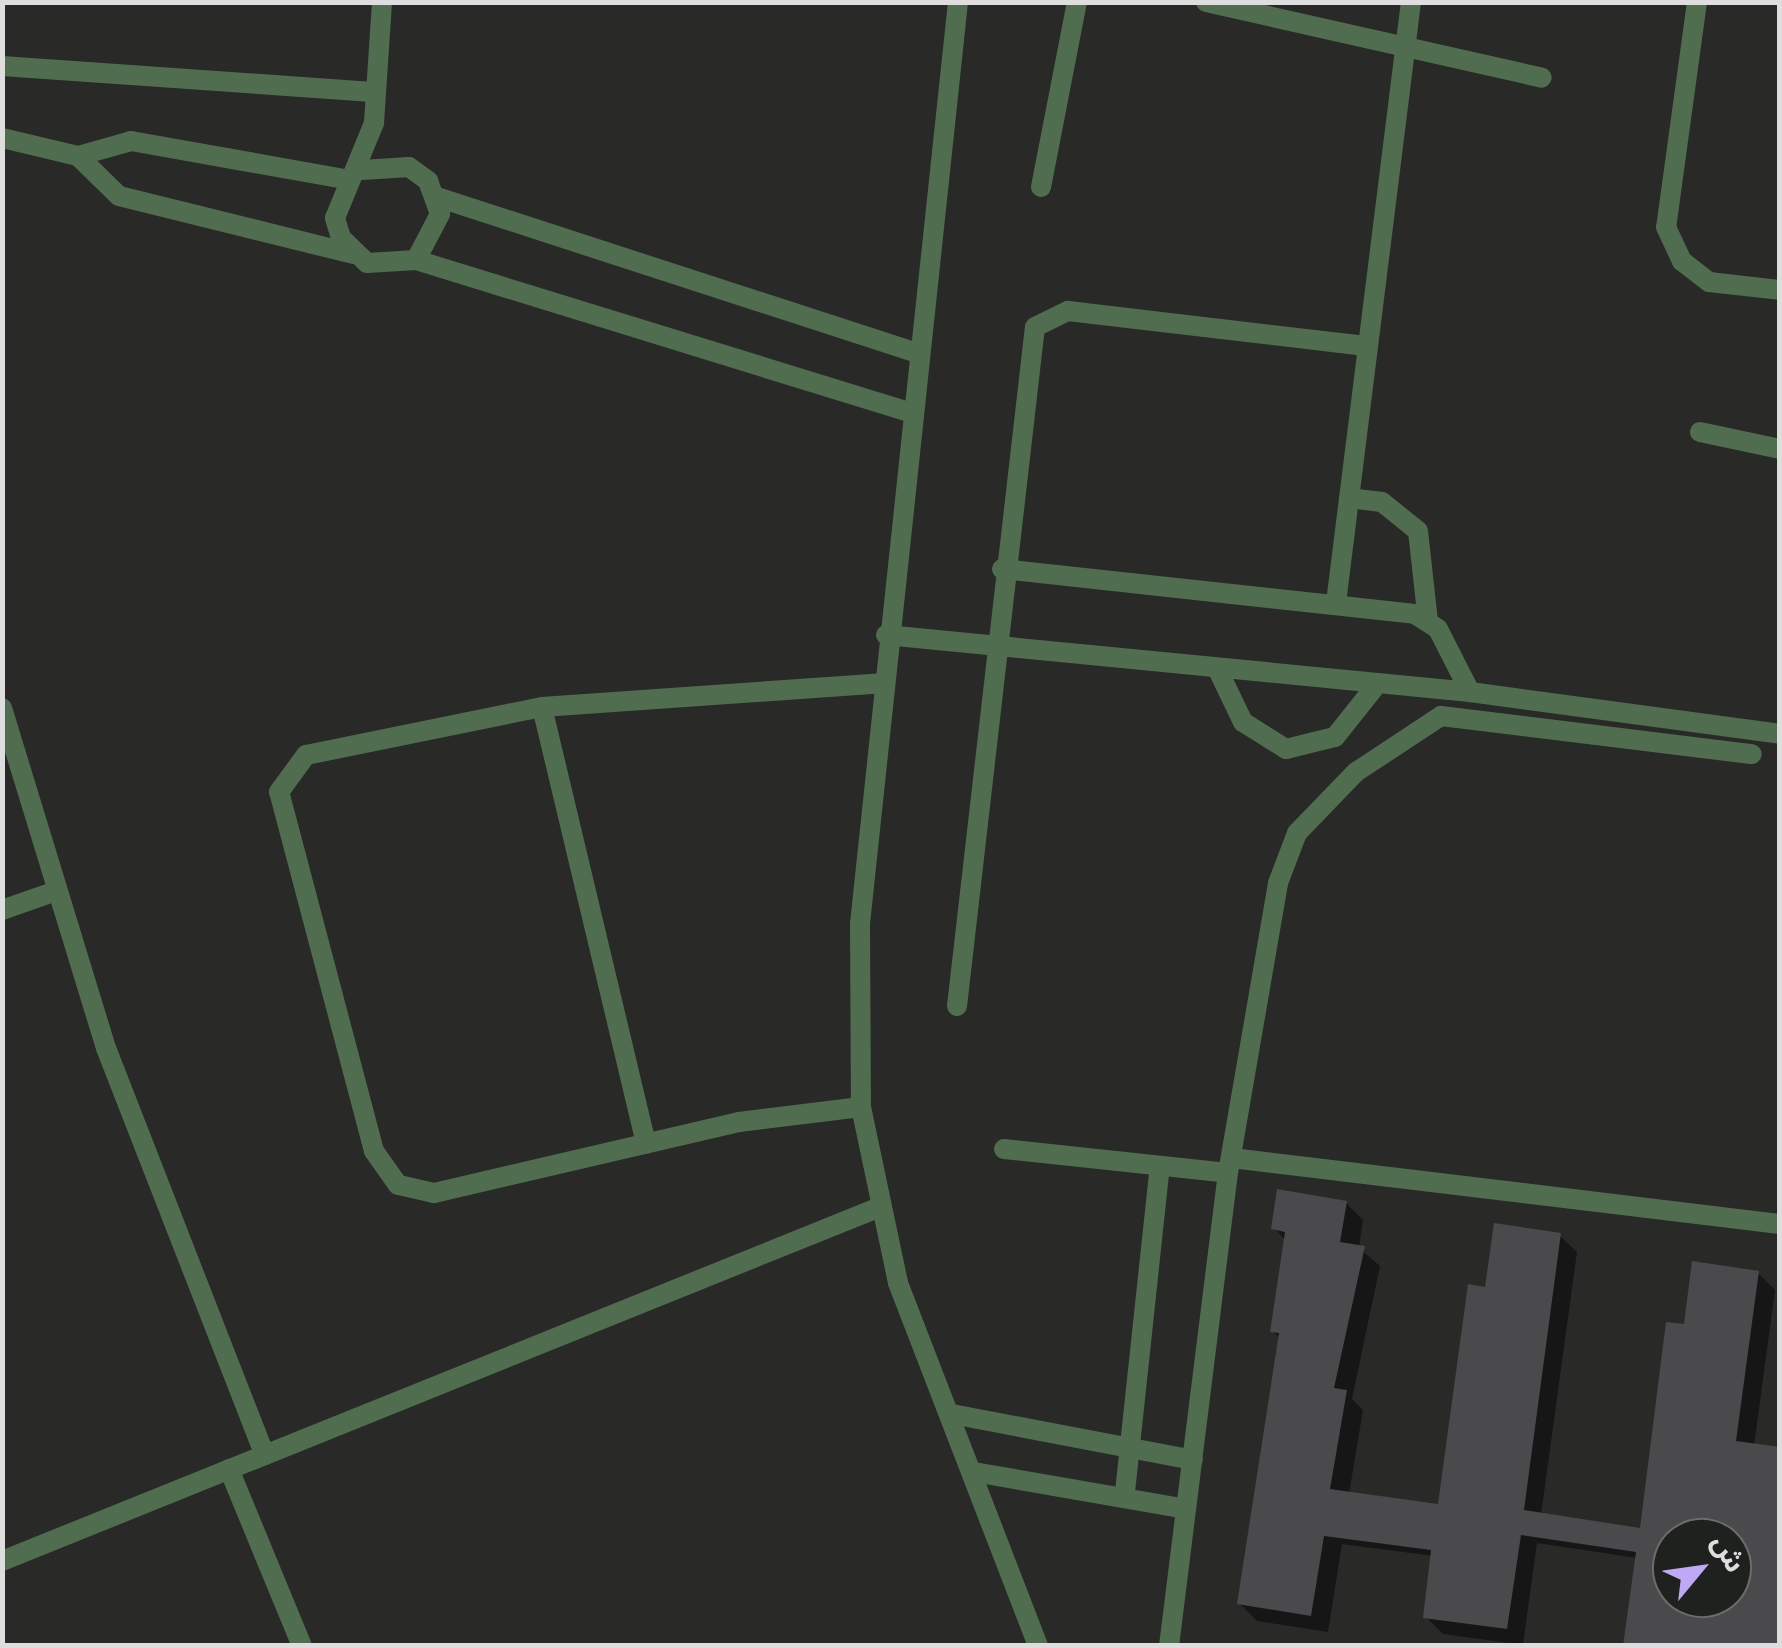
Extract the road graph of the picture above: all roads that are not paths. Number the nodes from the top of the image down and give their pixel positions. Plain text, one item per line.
1 (382, 2) edge
2 (958, 2) edge
3 (1078, 2) edge
4 (1206, 2) edge
5 (1411, 2) edge
6 (1698, 2) edge
7 (1406, 46) junction
8 (2, 66) edge
9 (1542, 78) dead end
10 (376, 92) junction
11 (2, 138) edge
12 (78, 156) junction
13 (355, 175) junction
14 (1041, 187) dead end
15 (437, 197) junction
16 (353, 254) junction
17 (416, 260) junction
18 (1780, 290) edge
19 (1368, 346) junction
20 (918, 353) junction
21 (910, 412) junction
22 (1700, 432) dead end
23 (1780, 449) edge
24 (1349, 498) junction
25 (1002, 568) junction
26 (1336, 603) junction
27 (1428, 621) junction
28 (886, 636) junction
29 (993, 646) junction
30 (1217, 668) junction
31 (1378, 683) junction
32 (882, 684) junction
33 (1470, 692) junction
34 (542, 707) junction
35 (2, 708) edge
36 (1780, 734) edge
37 (1752, 754) dead end
38 (56, 891) junction
39 (2, 910) edge
40 (957, 1006) dead end
41 (861, 1106) junction
42 (646, 1144) junction
43 (1004, 1149) dead end
44 (1160, 1166) junction
45 (1230, 1166) junction
46 (880, 1207) junction
47 (1780, 1224) edge
48 (952, 1414) junction
49 (1130, 1452) junction
50 (265, 1455) junction
51 (1193, 1460) junction
52 (229, 1469) junction
53 (974, 1472) junction
54 (1125, 1492) junction
55 (1186, 1509) junction
56 (2, 1562) edge
57 (302, 1646) edge
58 (1038, 1646) edge
59 (1169, 1646) edge

1 - 10 lane
2 - 20 lane
3 - 14 lane
4 - 7 lane
5 - 7 lane
6 - 18 lane
7 - 9 lane
7 - 19 lane
8 - 10 lane
10 - 13 lane
11 - 12 lane
12 - 13 lane
12 - 16 lane
13 - 15 lane
13 - 16 lane
15 - 17 lane
15 - 20 lane
16 - 17 lane
17 - 21 lane
19 - 24 lane
19 - 25 lane
20 - 21 lane
21 - 28 lane
22 - 23 lane
24 - 26 lane
24 - 27 lane
25 - 26 lane
25 - 29 lane
26 - 27 lane
27 - 33 lane
28 - 29 lane
28 - 32 lane
29 - 30 lane
29 - 40 lane
30 - 31 lane
30 - 31 lane
31 - 33 lane
32 - 34 lane
32 - 41 lane
33 - 36 lane
34 - 42 lane
34 - 42 lane
35 - 38 lane
37 - 45 lane
38 - 39 lane
38 - 50 lane
41 - 42 lane
41 - 46 lane
43 - 44 lane
44 - 45 lane
44 - 49 lane
45 - 47 lane
45 - 51 lane
46 - 48 lane
46 - 50 lane
48 - 49 lane
48 - 53 lane
49 - 51 lane
49 - 54 lane
50 - 52 lane
51 - 55 lane
52 - 56 lane
52 - 57 lane
53 - 54 lane
53 - 58 lane
54 - 55 lane
55 - 59 lane

